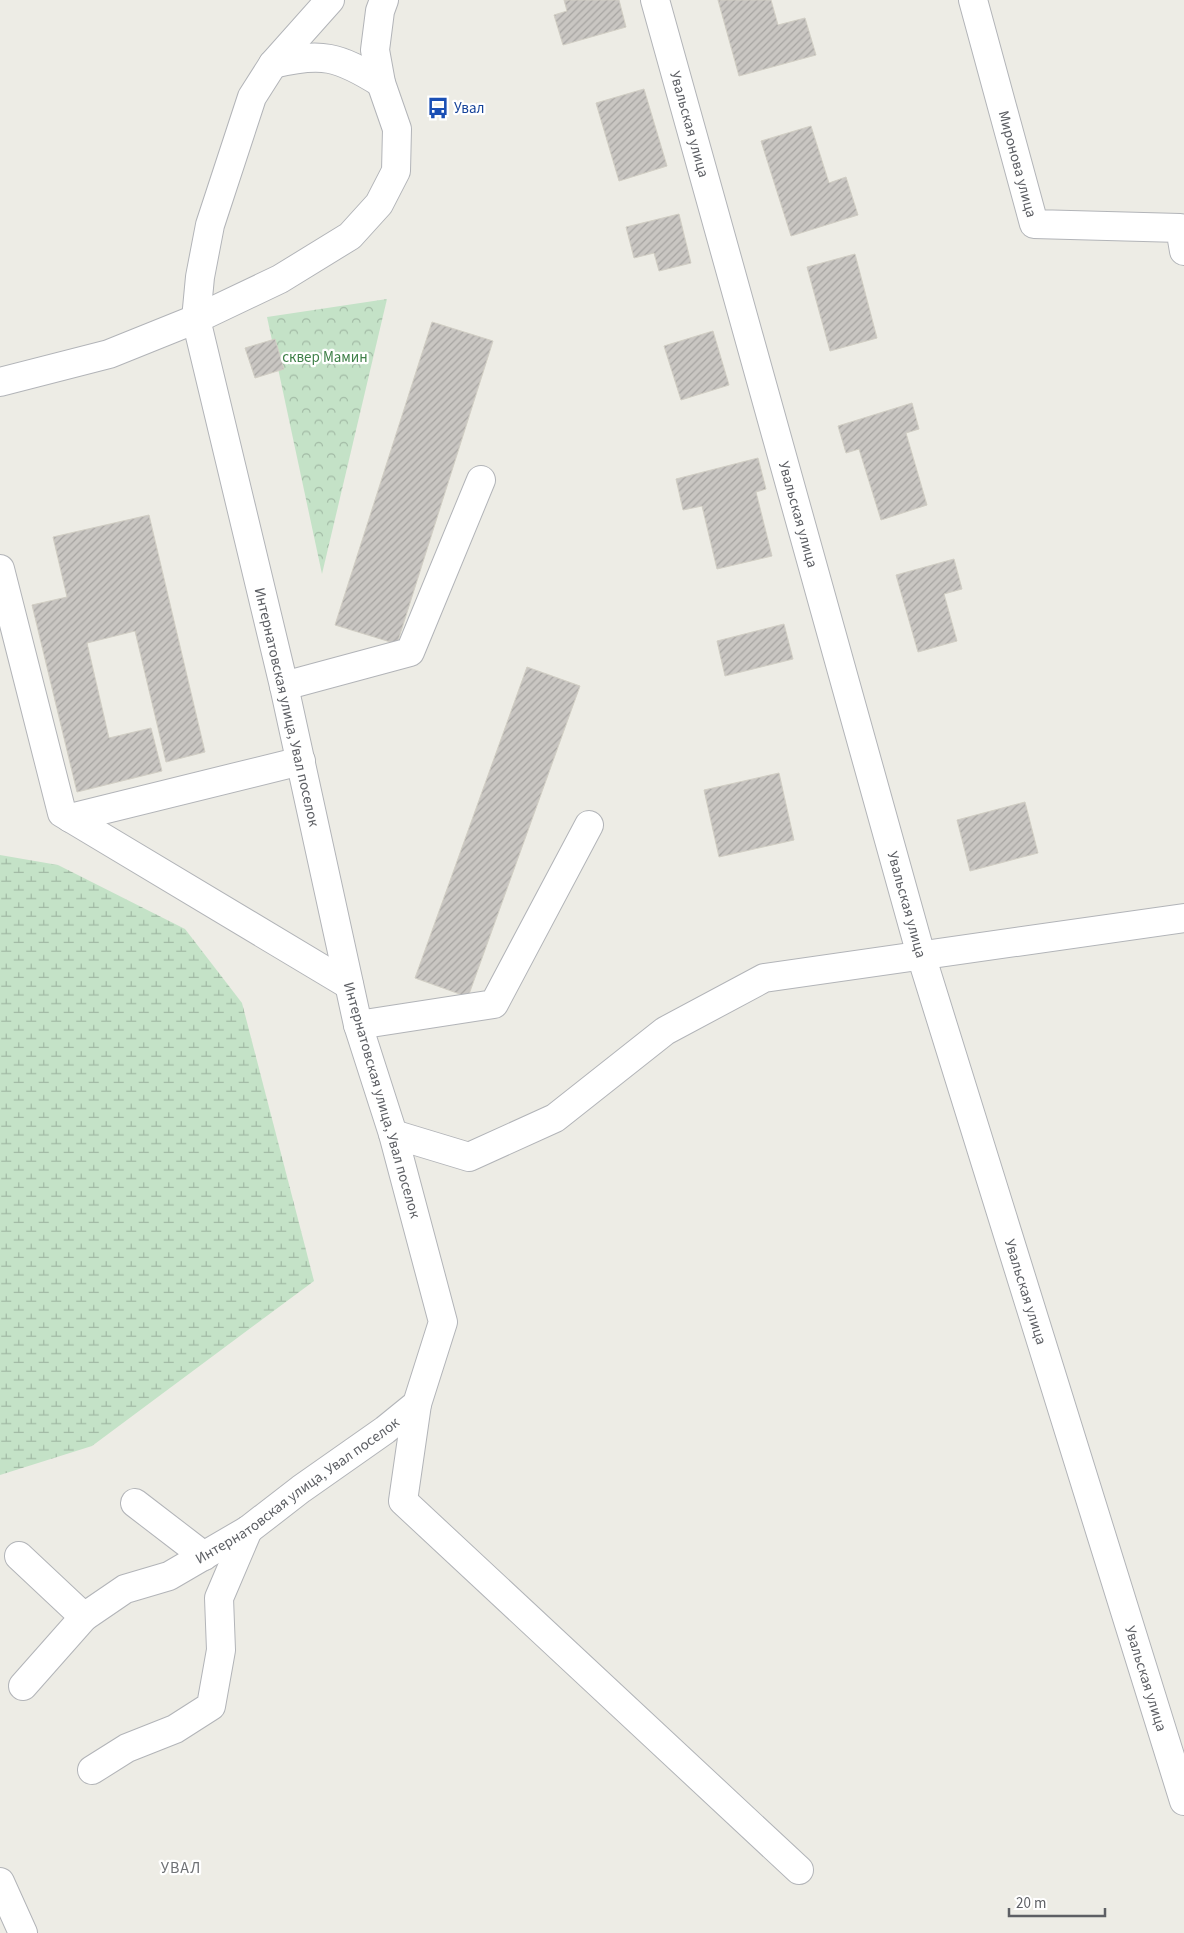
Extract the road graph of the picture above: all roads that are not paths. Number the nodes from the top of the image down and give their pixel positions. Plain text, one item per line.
1 (330, 0) edge
2 (384, 0) edge
3 (654, 0) edge
4 (973, 0) edge
5 (273, 64) junction
6 (381, 83) junction
7 (1184, 251) edge
8 (196, 319) junction
9 (0, 382) edge
10 (481, 480) dead end
11 (0, 569) edge
12 (284, 686) junction
13 (300, 761) junction
14 (70, 818) junction
15 (589, 826) dead end
16 (1184, 918) edge
17 (921, 955) junction
18 (349, 985) junction
19 (358, 1025) junction
20 (393, 1134) junction
21 (417, 1404) junction
22 (135, 1503) dead end
23 (248, 1530) junction
24 (19, 1556) dead end
25 (204, 1556) junction
26 (84, 1617) junction
27 (23, 1686) dead end
28 (92, 1770) dead end
29 (1184, 1801) edge
30 (799, 1870) dead end
31 (0, 1882) edge
32 (23, 1933) edge

1 - 5 street, Интернатовская улица, Увал поселок
2 - 6 street
3 - 17 street, Увальская улица
4 - 7 street, Миронова улица
5 - 6 street
5 - 8 street, Интернатовская улица, Увал поселок
6 - 8 street
8 - 9 street
8 - 12 street, Интернатовская улица, Увал поселок
10 - 12 street
11 - 14 street
12 - 13 street, Интернатовская улица, Увал поселок
13 - 14 street
13 - 18 street, Интернатовская улица, Увал поселок
14 - 18 street
15 - 19 street
16 - 17 street
17 - 20 street
17 - 29 street, Увальская улица
18 - 19 street, Интернатовская улица, Увал поселок
19 - 20 street, Интернатовская улица, Увал поселок
20 - 21 street, Интернатовская улица, Увал поселок
21 - 23 street, Интернатовская улица, Увал поселок
21 - 30 street
22 - 25 street
23 - 25 street, Интернатовская улица, Увал поселок
23 - 28 street
24 - 26 street
25 - 26 street, Интернатовская улица, Увал поселок
26 - 27 street, Интернатовская улица, Увал поселок
31 - 32 street

